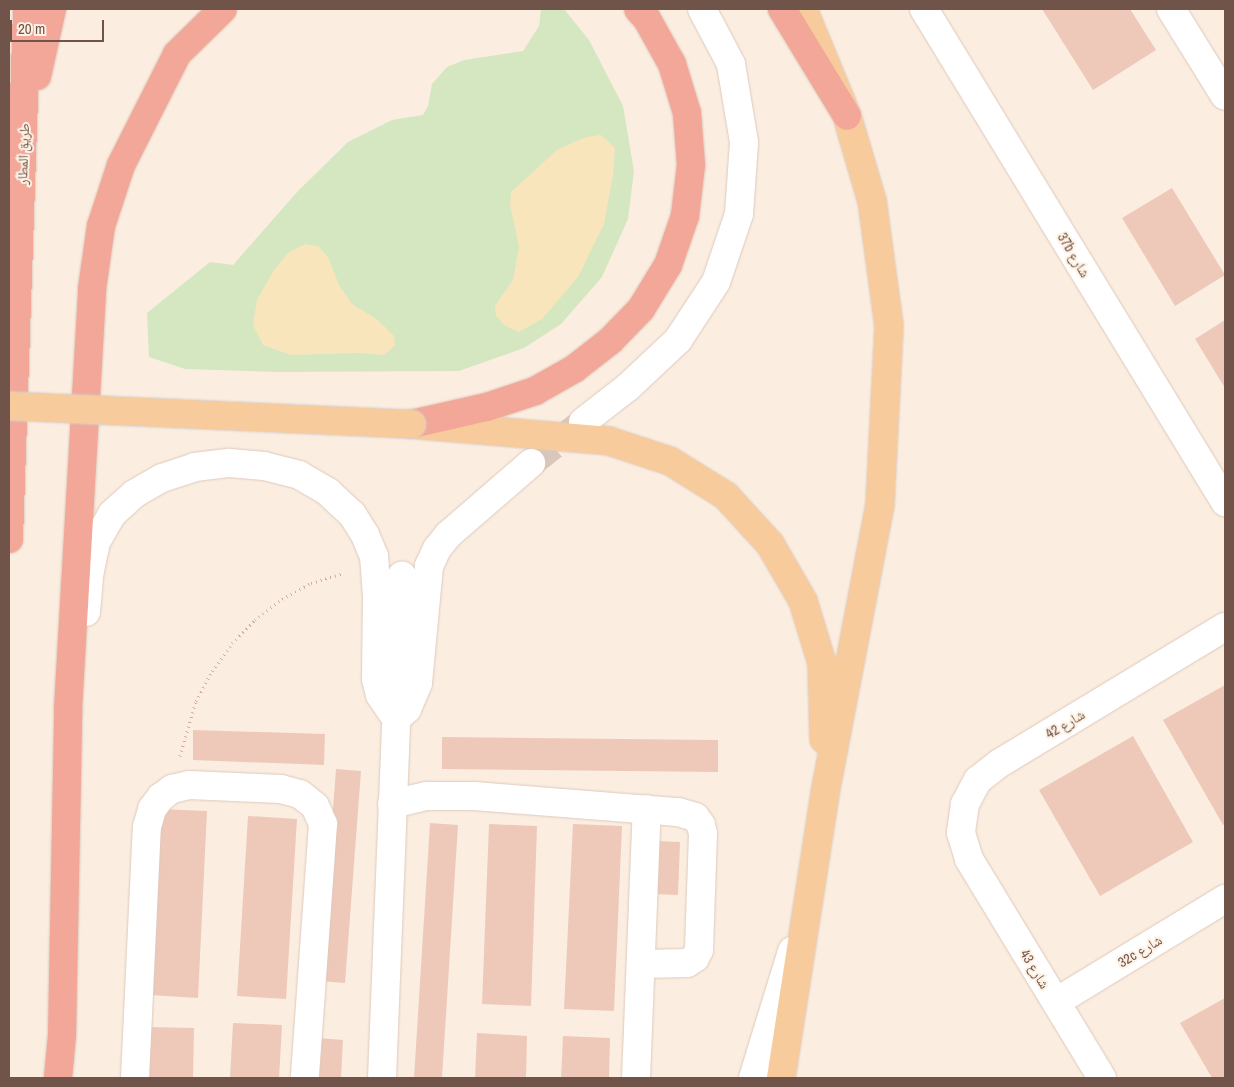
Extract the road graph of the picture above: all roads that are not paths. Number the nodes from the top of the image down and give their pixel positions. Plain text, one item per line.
1 (27, 9) edge
2 (52, 9) edge
3 (223, 9) edge
4 (702, 9) edge
5 (782, 9) edge
6 (803, 9) edge
7 (924, 9) edge
8 (1171, 9) edge
9 (639, 12) edge
10 (1225, 96) edge
11 (847, 116) junction
12 (24, 136) junction
13 (9, 406) edge
14 (583, 422) tunnel mouth
15 (412, 424) junction
16 (531, 463) tunnel mouth
17 (1225, 502) edge
18 (9, 539) edge
19 (402, 575) junction
20 (1225, 627) edge
21 (68, 709) junction
22 (396, 719) junction
23 (825, 793) junction
24 (392, 804) junction
25 (648, 809) junction
26 (969, 859) joint
27 (810, 891) junction
28 (1225, 899) edge
29 (642, 964) junction
30 (1056, 1002) junction
31 (58, 1078) edge
32 (135, 1078) edge
33 (305, 1078) edge
34 (382, 1078) edge
35 (636, 1078) edge
36 (753, 1078) edge
37 (781, 1078) edge
38 (1102, 1078) edge

1 - 12 highway, طريق المطار
2 - 12 highway
3 - 21 highway
4 - 14 street
5 - 11 highway
6 - 11 main road
7 - 17 street, 37b شارع
8 - 10 street
9 - 15 highway
11 - 23 main road
12 - 18 highway, طريق المطار
13 - 15 main road, bridge
15 - 23 main road
16 - 19 street
19 - 21 street
19 - 22 street
19 - 22 street
20 - 26 street, شارع 42
21 - 31 highway
22 - 24 street
23 - 27 main road
24 - 25 street
24 - 34 street
25 - 29 street
25 - 29 street
26 - 30 street, شارع 43
27 - 36 street
27 - 37 main road
28 - 30 street, 32c شارع
29 - 35 street
30 - 38 street, شارع 43
32 - 33 street

